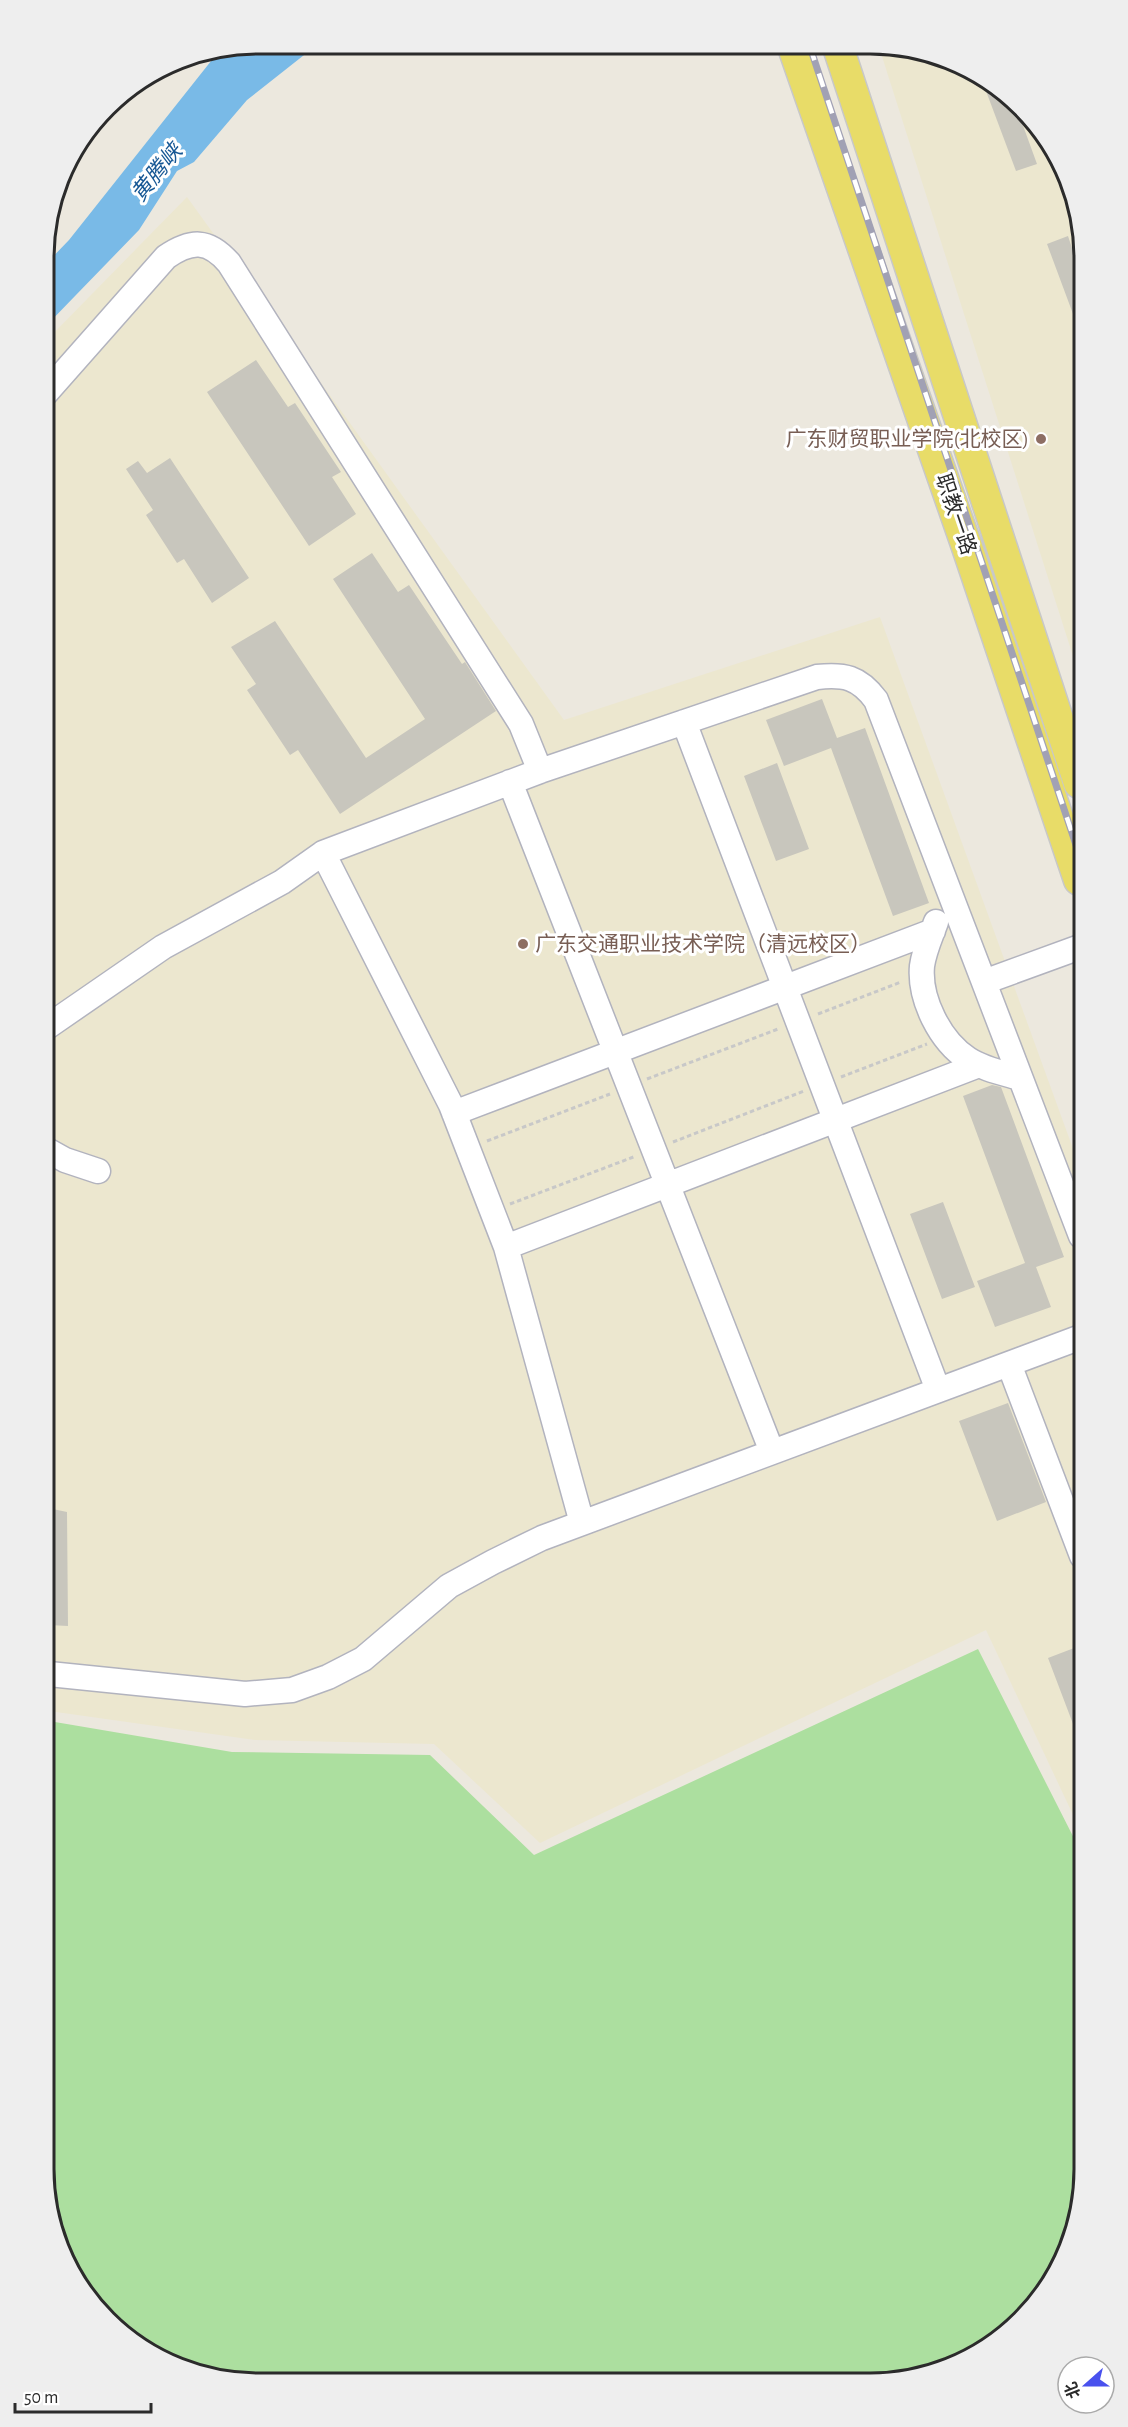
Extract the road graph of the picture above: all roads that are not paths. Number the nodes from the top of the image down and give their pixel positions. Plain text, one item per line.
1 (795, 54) edge
2 (840, 54) edge
3 (54, 384) edge
4 (684, 722) junction
5 (1074, 768) edge
6 (540, 771) junction
7 (510, 782) junction
8 (323, 853) junction
9 (1074, 865) edge
10 (952, 899) junction
11 (933, 931) junction
12 (1074, 949) edge
13 (984, 982) junction
14 (785, 987) junction
15 (54, 1022) edge
16 (615, 1051) junction
17 (979, 1065) junction
18 (1020, 1078) junction
19 (454, 1113) junction
20 (836, 1120) junction
21 (54, 1154) edge
22 (98, 1171) dead end
23 (667, 1185) junction
24 (1074, 1218) edge
25 (506, 1247) junction
26 (1074, 1340) edge
27 (1009, 1364) junction
28 (939, 1390) junction
29 (772, 1452) junction
30 (582, 1523) junction
31 (1074, 1535) edge
32 (54, 1675) edge

1 - 9 main road, 职教一路
2 - 5 main road, 职教一路
3 - 6 street
4 - 6 street
4 - 10 street
4 - 14 street
6 - 7 street
7 - 8 street
7 - 16 street
8 - 15 street
8 - 19 street
10 - 11 street
10 - 13 street
11 - 14 street
11 - 17 street
12 - 13 street
13 - 18 street
14 - 16 street
14 - 20 street
16 - 19 street
16 - 23 street
17 - 18 street
17 - 20 street
18 - 24 street
19 - 25 street
20 - 23 street
20 - 28 street
21 - 22 street
23 - 25 street
23 - 29 street
25 - 30 street
26 - 27 street
27 - 28 street
27 - 31 street
28 - 29 street
29 - 30 street
30 - 32 street

